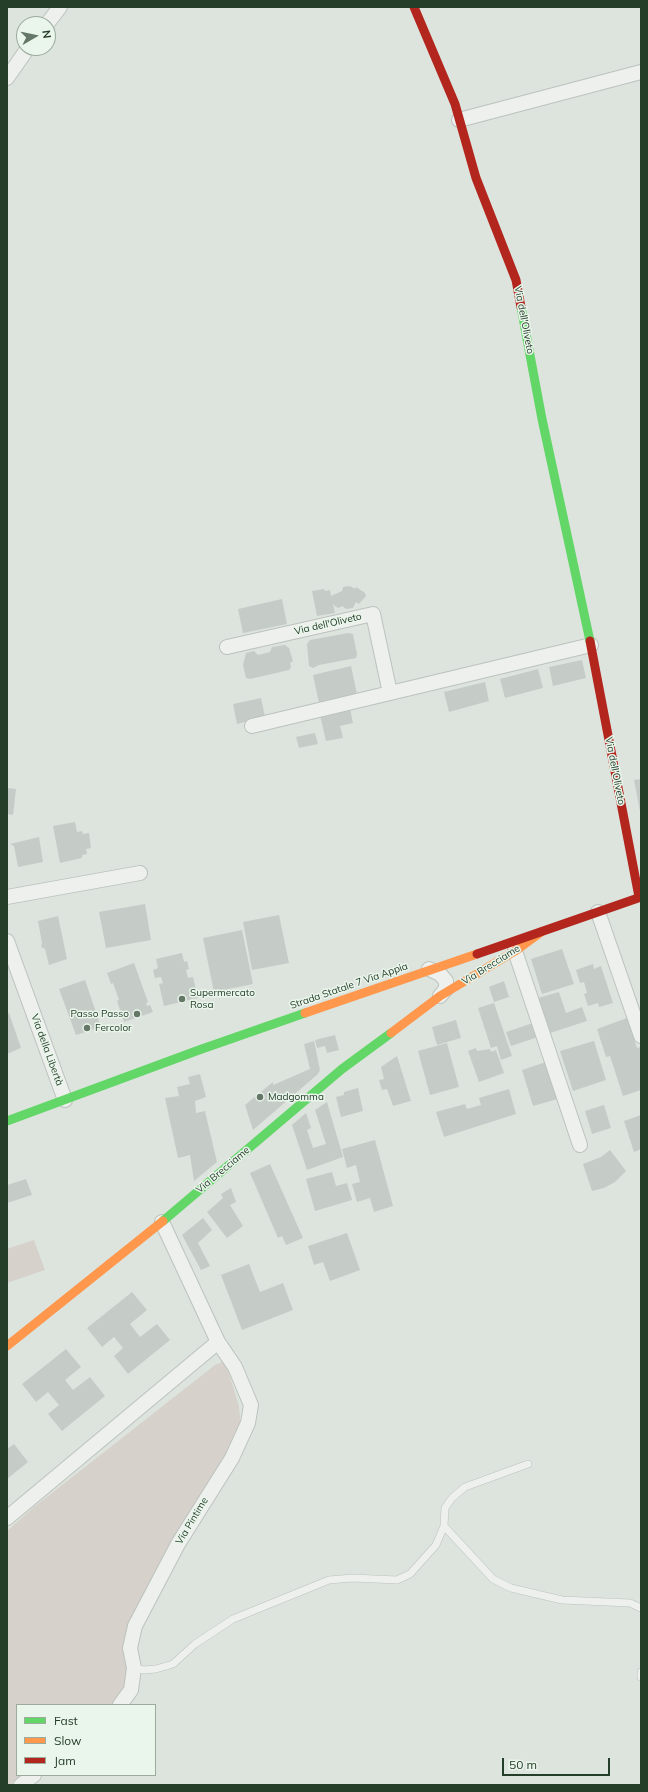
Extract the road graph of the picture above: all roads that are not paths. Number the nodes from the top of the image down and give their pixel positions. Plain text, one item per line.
1 (60, 7) edge
2 (414, 7) edge
3 (53, 16) edge
4 (22, 56) edge
5 (641, 72) edge
6 (7, 78) edge
7 (459, 120) junction
8 (591, 645) junction
9 (228, 647) dead end
10 (390, 693) junction
11 (252, 726) dead end
12 (140, 873) dead end
13 (7, 897) edge
14 (640, 897) edge
15 (598, 912) junction
16 (541, 932) junction
17 (7, 941) edge
18 (515, 951) junction
19 (430, 969) junction
20 (440, 996) junction
21 (641, 1036) edge
22 (65, 1100) junction
23 (7, 1121) edge
24 (580, 1145) dead end
25 (162, 1222) junction
26 (218, 1342) junction
27 (7, 1346) edge
28 (528, 1464) dead end
29 (7, 1518) edge
30 (444, 1526) junction
31 (641, 1608) edge
32 (134, 1668) junction
33 (641, 1672) edge
34 (641, 1677) edge
35 (121, 1704) edge
36 (33, 1776) edge
37 (21, 1785) edge

1 - 3 street
2 - 7 street, Via dell'Oliveto
4 - 6 street
5 - 7 street
7 - 8 street, Via dell'Oliveto
8 - 10 street
8 - 14 street, Via dell'Oliveto
9 - 10 street, Via dell'Oliveto
10 - 11 street
12 - 13 street
14 - 15 street, Strada Statale 7 Via Appia
15 - 16 street, Strada Statale 7 Via Appia
15 - 21 street
16 - 18 street, Via Brecciame
16 - 19 street, Strada Statale 7 Via Appia
17 - 22 street, Via della Libertà
18 - 20 street, Via Brecciame
18 - 24 street
19 - 20 street, Via Brecciame
19 - 22 street, Strada Statale 7 Via Appia
20 - 25 street, Via Brecciame
22 - 23 street
25 - 26 street, Via Pintime
25 - 27 street, Via Brecciame
26 - 29 street
26 - 32 street, Via Pintime
28 - 30 lane
30 - 31 lane
30 - 32 lane
32 - 35 street, Via Pintime
33 - 34 lane
36 - 37 street

